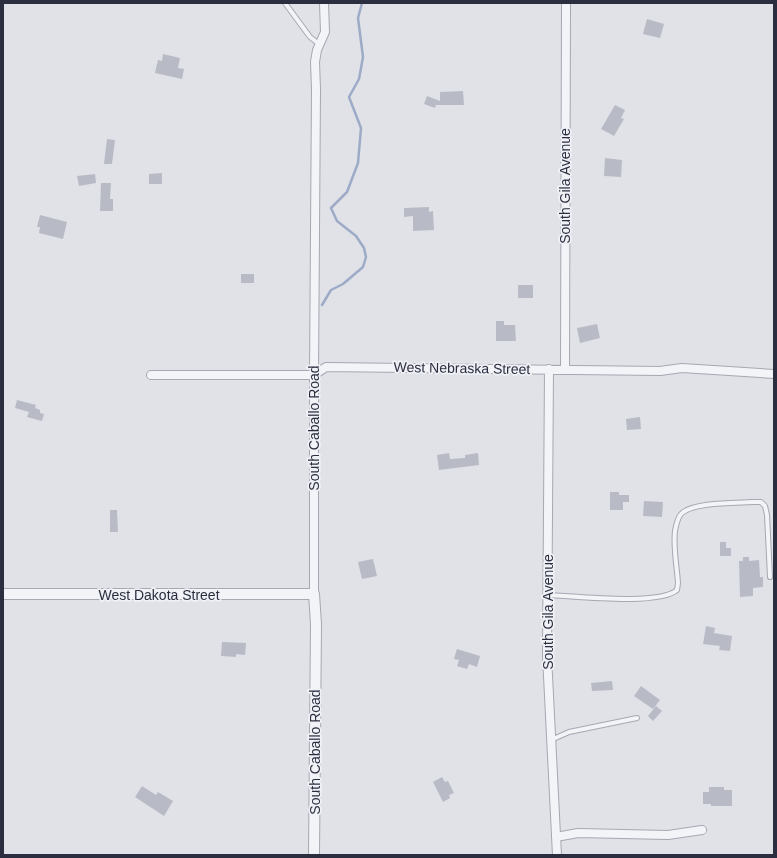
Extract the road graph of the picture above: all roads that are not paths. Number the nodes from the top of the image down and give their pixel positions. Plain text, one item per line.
1 (285, 3) edge
2 (324, 3) edge
3 (566, 3) edge
4 (319, 44) junction
5 (549, 369) junction
6 (565, 369) junction
7 (774, 374) edge
8 (151, 375) dead end
9 (314, 375) junction
10 (770, 577) dead end
11 (3, 594) edge
12 (314, 594) junction
13 (548, 595) junction
14 (637, 718) dead end
15 (550, 740) junction
16 (702, 830) dead end
17 (556, 837) junction
18 (314, 855) edge
19 (557, 855) edge

1 - 4 lane
2 - 4 street, South Caballo Road
3 - 6 street, South Gila Avenue
4 - 9 street, South Caballo Road
5 - 6 street, West Nebraska Street
5 - 9 street, West Nebraska Street
5 - 13 street, South Gila Avenue
6 - 7 street, West Nebraska Street
8 - 9 street, West Nebraska Street
9 - 12 street, South Caballo Road
10 - 13 lane
11 - 12 street, West Dakota Street
12 - 18 street, South Caballo Road
13 - 15 street, South Gila Avenue
14 - 15 lane
15 - 17 street, South Gila Avenue
16 - 17 street
17 - 19 street, South Gila Avenue

